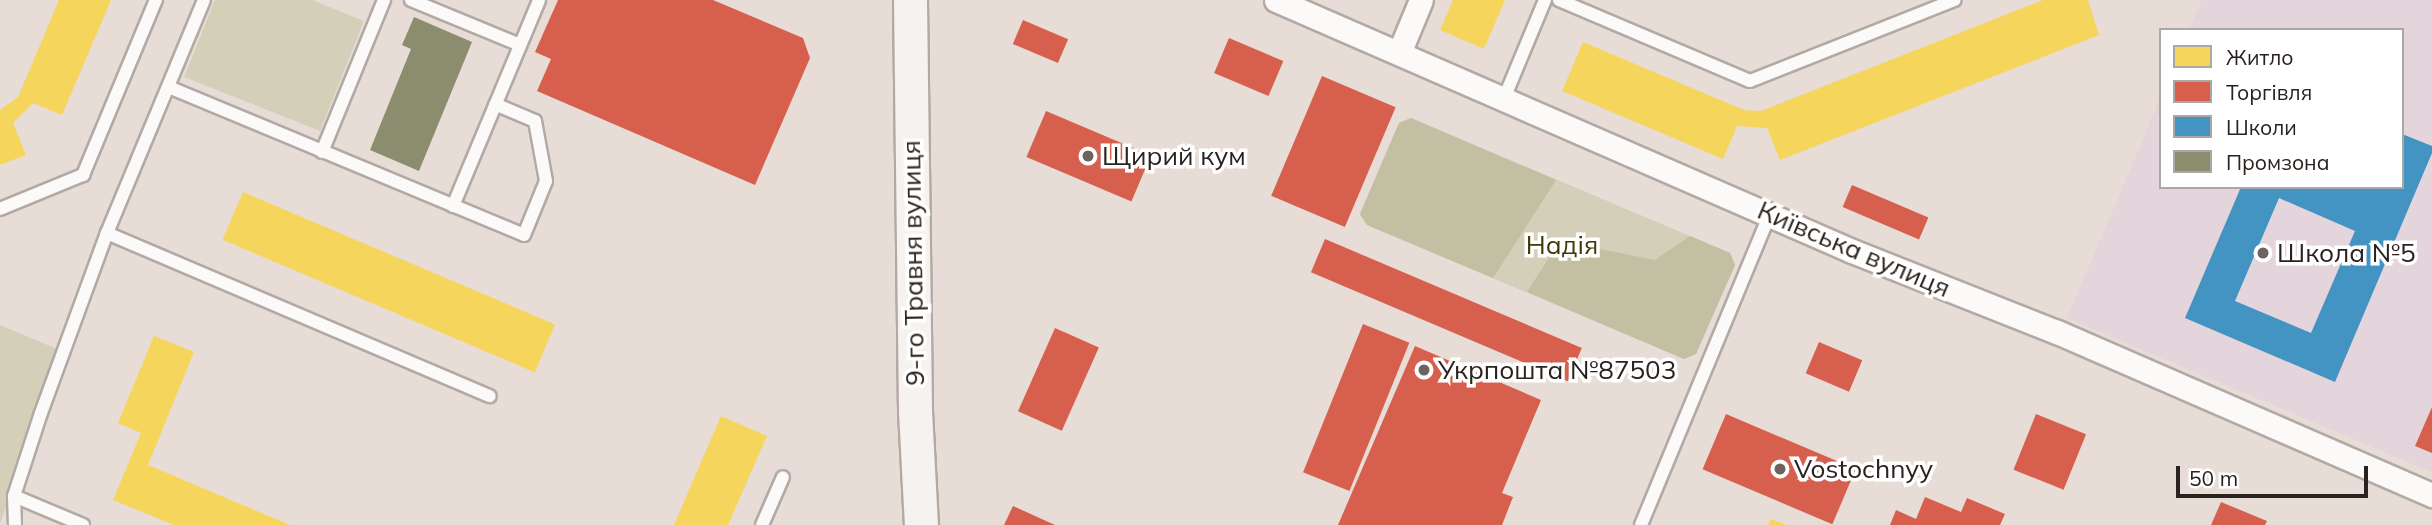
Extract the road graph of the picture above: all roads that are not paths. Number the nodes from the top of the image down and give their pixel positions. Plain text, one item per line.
1 (156, 0) edge
2 (204, 0) edge
3 (384, 0) edge
4 (411, 0) edge
5 (540, 0) edge
6 (910, 0) edge
7 (1276, 0) edge
8 (1421, 0) edge
9 (1545, 0) edge
10 (1559, 0) edge
11 (1955, 0) edge
12 (520, 45) junction
13 (1399, 53) junction
14 (171, 88) junction
15 (1505, 96) junction
16 (495, 104) junction
17 (322, 152) junction
18 (453, 205) junction
19 (0, 209) edge
20 (1770, 214) junction
21 (107, 233) junction
22 (490, 397) dead end
23 (783, 477) dead end
24 (2432, 495) edge
25 (13, 496) junction
26 (15, 525) edge
27 (83, 525) edge
28 (762, 525) edge
29 (921, 525) edge
30 (1641, 525) edge

1 - 19 lane
2 - 14 lane
3 - 17 lane
4 - 12 lane
5 - 12 lane
6 - 29 street, 9-го Травня вулиця
7 - 13 street, Київська вулиця
8 - 13 street
9 - 15 lane
10 - 11 lane
12 - 16 lane
13 - 15 street, Київська вулиця
14 - 17 lane
14 - 21 lane
15 - 20 street, Київська вулиця
16 - 18 lane
16 - 18 lane
17 - 18 lane
20 - 24 street, Київська вулиця
20 - 30 lane
21 - 22 lane
21 - 25 lane
23 - 28 lane
25 - 26 lane
25 - 27 lane

